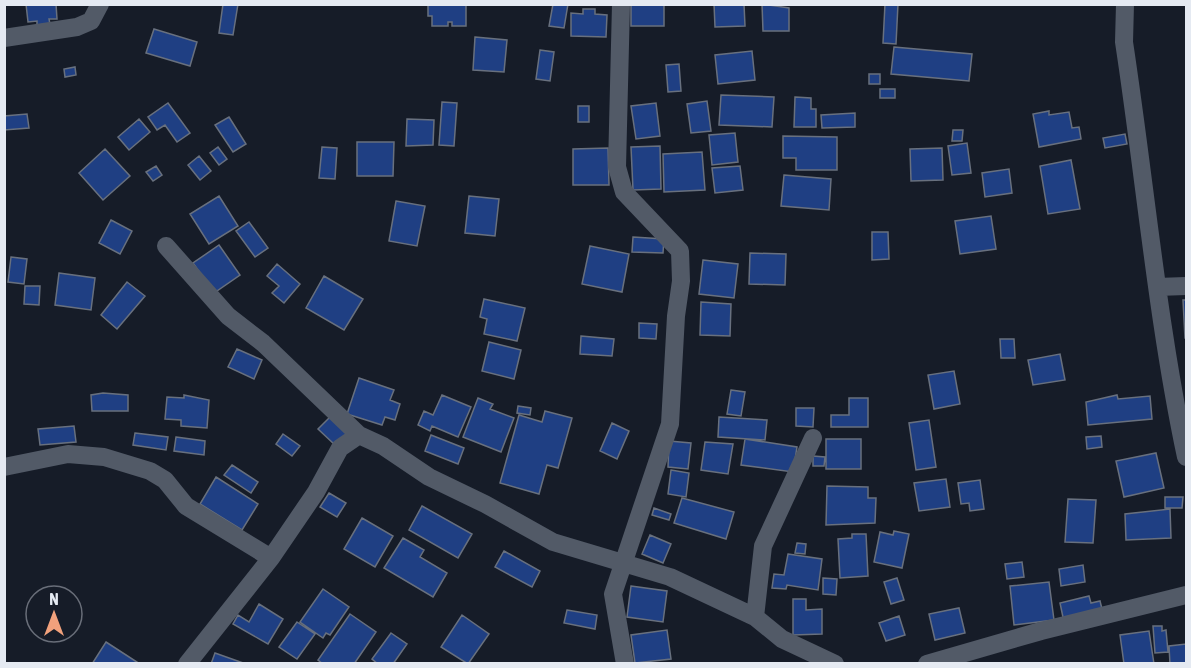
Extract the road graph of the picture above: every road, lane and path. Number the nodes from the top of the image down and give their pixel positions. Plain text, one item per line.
1 (100, 4) edge
2 (621, 4) edge
3 (1125, 4) edge
4 (4, 38) edge
5 (166, 246) dead end
6 (1186, 285) edge
7 (1157, 287) junction
8 (359, 435) junction
9 (813, 438) dead end
10 (1186, 457) edge
11 (4, 467) edge
12 (271, 558) junction
13 (624, 562) junction
14 (1186, 595) edge
15 (754, 617) junction
16 (187, 663) edge
17 (625, 663) edge
18 (835, 663) edge
19 (927, 663) edge

1 - 4 street
2 - 13 street
3 - 7 street
5 - 8 street
6 - 7 street
7 - 10 street
8 - 12 street
8 - 13 street
9 - 15 street
11 - 12 street
12 - 16 street
13 - 15 street
13 - 17 street
14 - 19 street
15 - 18 street

